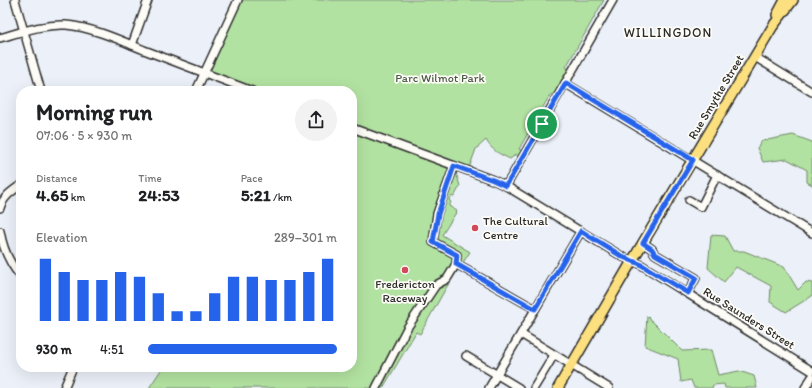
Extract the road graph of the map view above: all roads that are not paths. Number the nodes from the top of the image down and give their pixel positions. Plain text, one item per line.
1 (15, 0) edge
2 (148, 0) edge
3 (238, 0) edge
4 (613, 0) edge
5 (785, 0) edge
6 (793, 0) edge
7 (798, 0) edge
8 (773, 26) junction
9 (24, 31) junction
10 (0, 38) edge
11 (132, 45) junction
12 (755, 57) junction
13 (204, 73) junction
14 (566, 83) junction
15 (40, 86) edge
16 (198, 86) edge
17 (237, 86) edge
18 (812, 92) edge
19 (357, 130) edge
20 (693, 160) junction
21 (454, 166) junction
22 (717, 175) junction
23 (506, 186) junction
24 (16, 188) edge
25 (689, 200) dead end
26 (0, 208) edge
27 (0, 231) edge
28 (581, 231) junction
29 (812, 233) edge
30 (643, 243) junction
31 (632, 260) junction
32 (456, 264) junction
33 (16, 270) edge
34 (688, 293) junction
35 (535, 309) junction
36 (520, 334) junction
37 (554, 355) junction
38 (466, 356) dead end
39 (572, 365) junction
40 (812, 371) edge
41 (71, 372) edge
42 (497, 375) junction
43 (812, 377) edge
44 (64, 388) edge
45 (376, 388) edge
46 (489, 388) edge
47 (494, 388) edge
48 (519, 388) edge
49 (534, 388) edge
50 (558, 388) edge
51 (609, 388) edge
52 (806, 388) edge

1 - 9 street
2 - 11 street
3 - 13 street
4 - 14 street
5 - 8 main road, Rue Smythe Street
6 - 8 main road, Rue Smythe Street
7 - 8 main road
8 - 12 main road, Rue Smythe Street
9 - 10 street
9 - 11 street
9 - 15 street
11 - 13 street
12 - 18 street
12 - 20 main road, Rue Smythe Street
13 - 16 street
13 - 17 street
14 - 20 street
14 - 23 street
19 - 21 street, Rue Saunders Street
20 - 22 street
20 - 30 main road, Rue Smythe Street
21 - 23 street, Rue Saunders Street
21 - 32 street
22 - 25 street
22 - 29 street
23 - 28 street, Rue Saunders Street
24 - 26 street
27 - 33 street
28 - 31 street, Rue Saunders Street
28 - 35 street
30 - 31 main road, Rue Smythe Street
30 - 34 street
31 - 34 street, Rue Saunders Street
31 - 39 main road, Rue Smythe Street
32 - 35 street
32 - 45 street
34 - 40 street, Rue Saunders Street
35 - 36 street
36 - 37 street
36 - 42 street
37 - 39 street
37 - 49 street
38 - 42 street
39 - 50 main road, Rue Smythe Street
39 - 51 street
41 - 44 street
42 - 46 street
42 - 47 street
42 - 48 street
43 - 52 street

